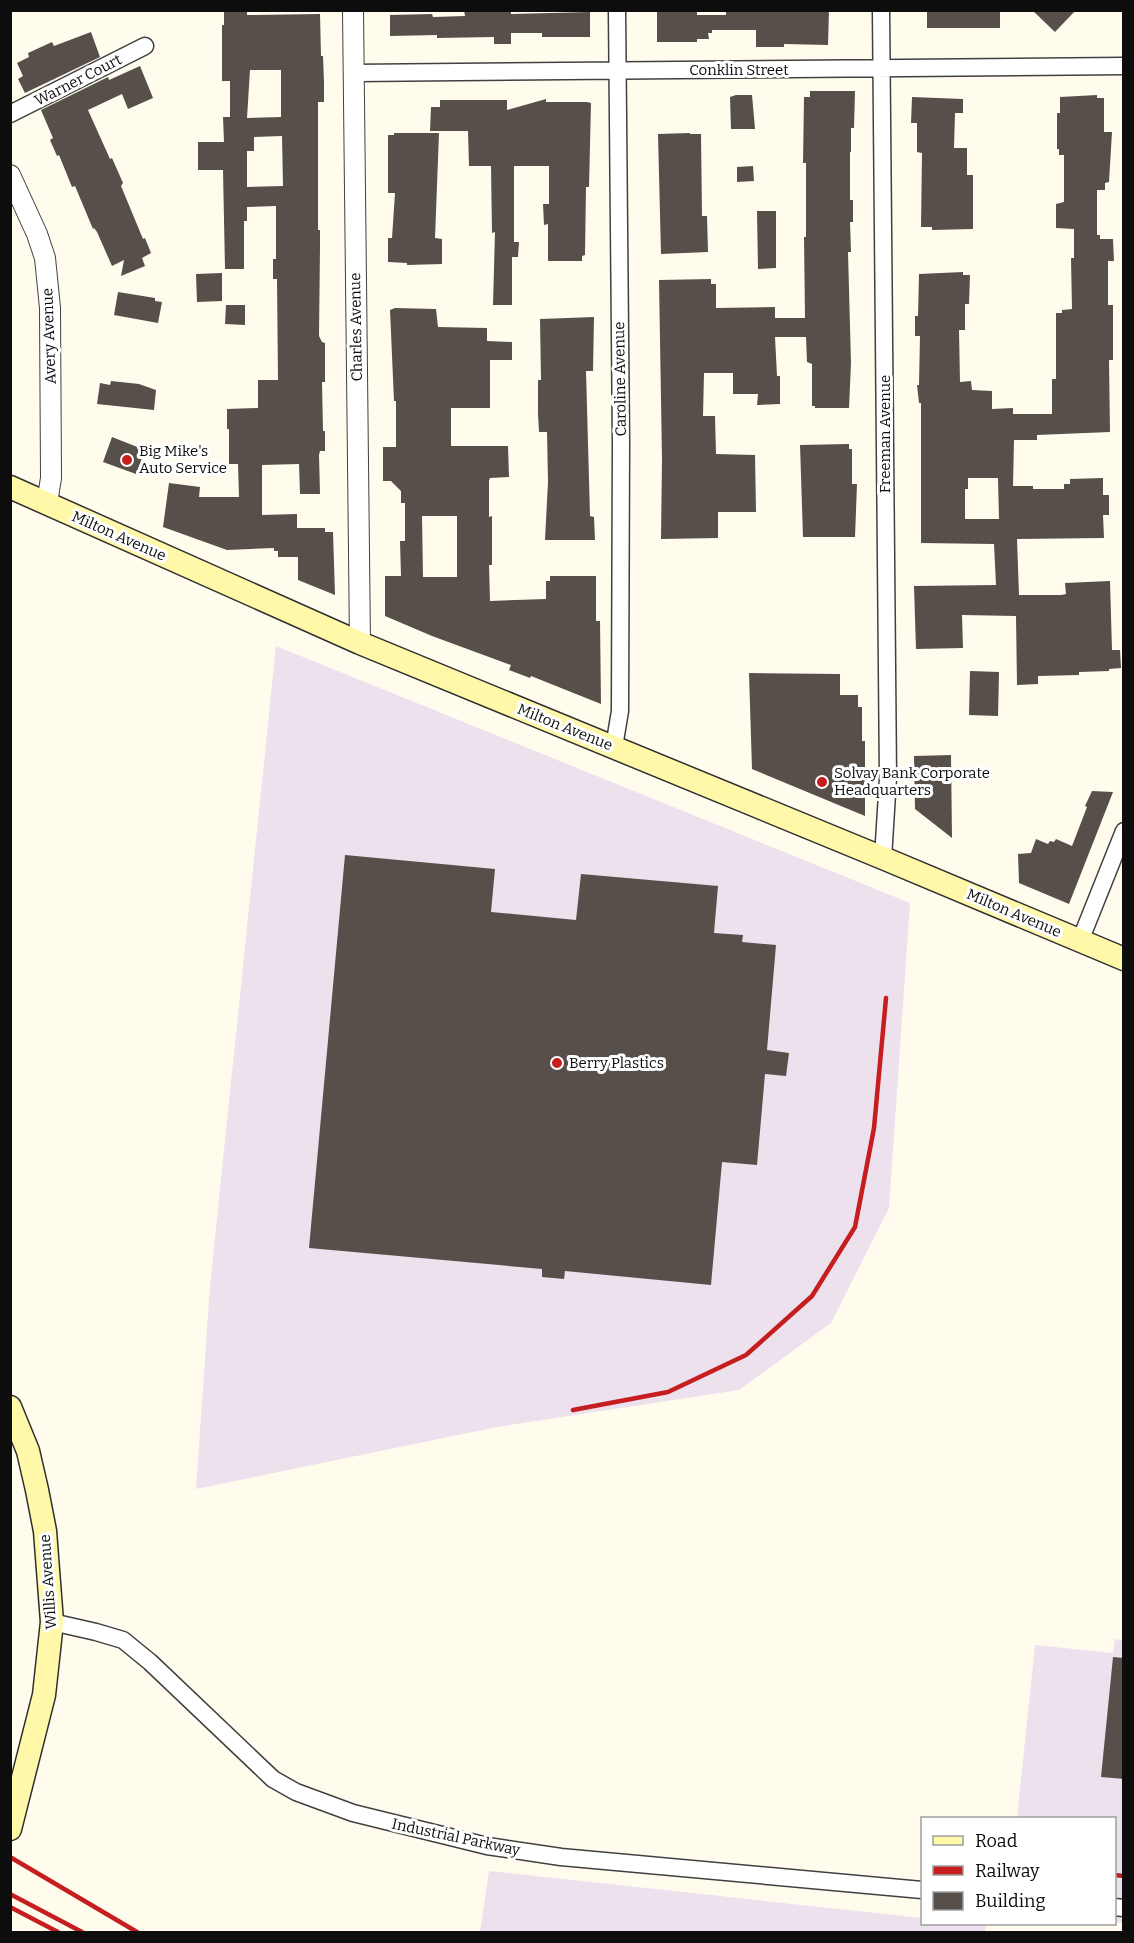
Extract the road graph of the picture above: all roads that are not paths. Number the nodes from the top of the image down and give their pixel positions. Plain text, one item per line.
1 (353, 10) edge
2 (617, 10) edge
3 (881, 10) edge
4 (146, 46) dead end
5 (1124, 66) edge
6 (881, 69) junction
7 (617, 71) junction
8 (354, 73) junction
9 (10, 114) edge
10 (10, 175) edge
11 (10, 487) edge
12 (47, 503) junction
13 (360, 643) junction
14 (615, 747) junction
15 (1124, 831) edge
16 (883, 858) junction
17 (1080, 941) junction
18 (1124, 959) edge
19 (10, 1407) edge
20 (52, 1622) junction
21 (10, 1829) edge
22 (921, 1890) edge

1 - 8 street, Charles Avenue
2 - 7 street, Caroline Avenue
3 - 6 street, Freeman Avenue
4 - 9 street, Warner Court
5 - 6 street, Conklin Street
6 - 7 street, Conklin Street
6 - 16 street, Freeman Avenue
7 - 8 street, Conklin Street
7 - 14 street, Caroline Avenue
8 - 13 street, Charles Avenue
10 - 12 street, Avery Avenue
11 - 12 main road, Milton Avenue
12 - 13 main road, Milton Avenue
13 - 14 main road, Milton Avenue
14 - 16 main road, Milton Avenue
15 - 17 street
16 - 17 main road, Milton Avenue
17 - 18 main road, Milton Avenue
19 - 20 main road, Willis Avenue
20 - 21 main road, Willis Avenue
20 - 22 street, Industrial Parkway

